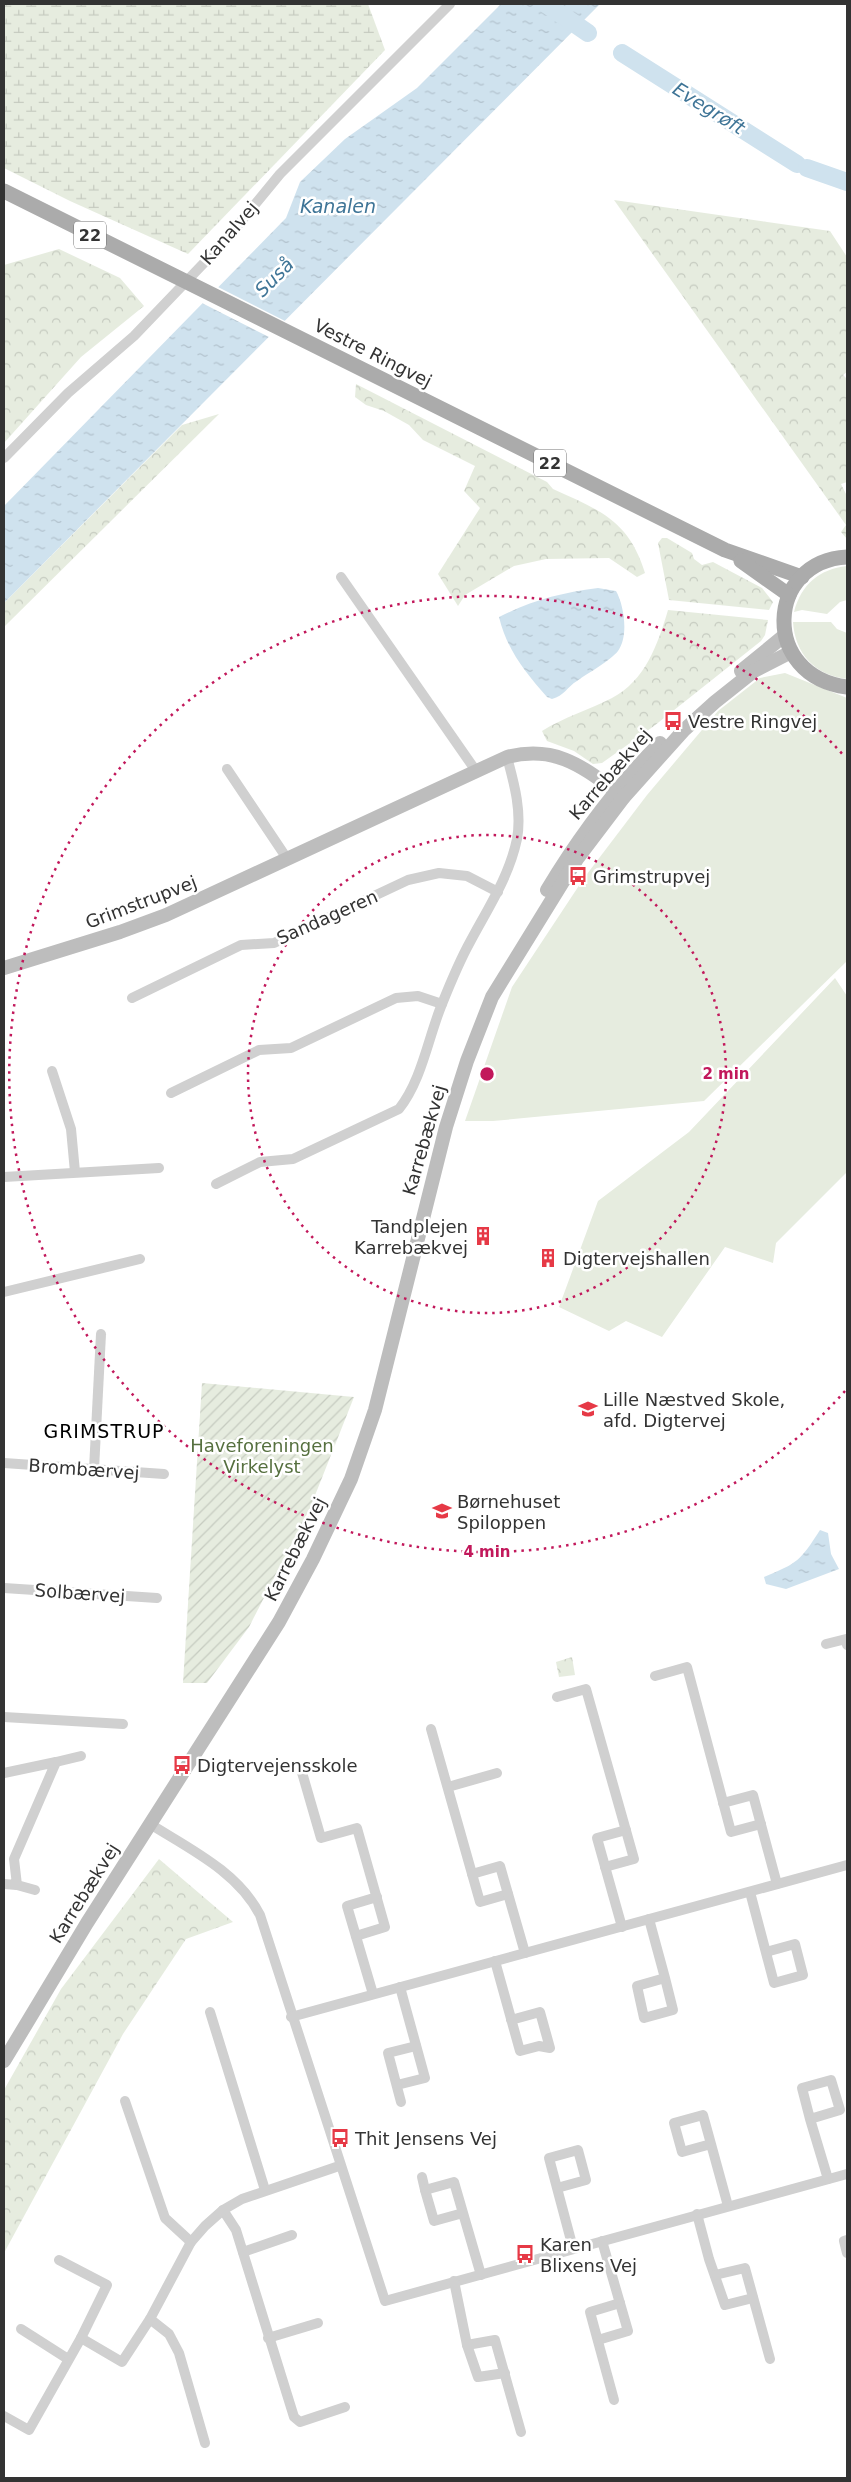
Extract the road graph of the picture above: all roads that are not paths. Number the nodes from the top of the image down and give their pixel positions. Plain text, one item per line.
1 (450, 4) edge
2 (4, 191) edge
3 (4, 458) edge
4 (725, 550) junction
5 (847, 557) edge
6 (341, 577) dead end
7 (802, 577) junction
8 (789, 595) junction
9 (785, 635) junction
10 (791, 652) junction
11 (847, 687) edge
12 (507, 757) junction
13 (227, 769) dead end
14 (476, 771) junction
15 (620, 794) junction
16 (288, 860) junction
17 (498, 892) junction
18 (4, 968) edge
19 (492, 997) junction
20 (132, 998) dead end
21 (442, 1004) junction
22 (52, 1071) dead end
23 (171, 1093) dead end
24 (158, 1168) dead end
25 (75, 1172) junction
26 (4, 1176) edge
27 (216, 1184) dead end
28 (140, 1259) dead end
29 (4, 1292) edge
30 (102, 1334) dead end
31 (4, 1463) edge
32 (94, 1469) junction
33 (164, 1474) dead end
34 (4, 1588) edge
35 (156, 1598) dead end
36 (826, 1644) dead end
37 (847, 1645) edge
38 (655, 1676) dead end
39 (557, 1697) dead end
40 (4, 1716) edge
41 (123, 1724) dead end
42 (431, 1729) dead end
43 (81, 1756) dead end
44 (56, 1762) junction
45 (301, 1769) dead end
46 (4, 1773) edge
47 (497, 1773) dead end
48 (448, 1787) junction
49 (723, 1803) junction
50 (150, 1824) junction
51 (761, 1824) junction
52 (626, 1830) junction
53 (847, 1865) edge
54 (606, 1867) junction
55 (472, 1874) junction
56 (4, 1884) edge
57 (777, 1884) junction
58 (16, 1885) junction
59 (35, 1890) dead end
60 (750, 1892) junction
61 (508, 1894) junction
62 (377, 1897) junction
63 (649, 1919) junction
64 (622, 1926) junction
65 (356, 1936) junction
66 (766, 1952) dead end
67 (525, 1953) junction
68 (495, 1961) junction
69 (665, 1978) dead end
70 (400, 1987) junction
71 (373, 1994) junction
72 (210, 2012) dead end
73 (291, 2017) junction
74 (512, 2020) junction
75 (416, 2046) junction
76 (4, 2061) edge
77 (397, 2085) junction
78 (125, 2101) dead end
79 (401, 2102) dead end
80 (810, 2119) junction
81 (711, 2144) dead end
82 (340, 2166) junction
83 (847, 2174) edge
84 (422, 2177) dead end
85 (828, 2179) junction
86 (557, 2188) dead end
87 (265, 2190) junction
88 (426, 2190) junction
89 (728, 2206) junction
90 (223, 2210) junction
91 (463, 2213) junction
92 (697, 2214) junction
93 (292, 2235) dead end
94 (847, 2240) edge
95 (602, 2241) junction
96 (191, 2242) junction
97 (573, 2248) junction
98 (243, 2252) junction
99 (847, 2253) edge
100 (59, 2260) dead end
101 (481, 2274) junction
102 (715, 2275) junction
103 (454, 2281) junction
104 (753, 2298) junction
105 (620, 2303) junction
106 (150, 2319) junction
107 (318, 2323) dead end
108 (21, 2329) dead end
109 (82, 2338) junction
110 (268, 2338) junction
111 (598, 2340) junction
112 (468, 2345) junction
113 (68, 2359) junction
114 (770, 2359) dead end
115 (505, 2372) junction
116 (614, 2400) dead end
117 (345, 2407) dead end
118 (4, 2416) edge
119 (521, 2432) dead end
120 (205, 2443) dead end

1 - 3 street, Kanalvej
2 - 4 main road, Vestre Ringvej / 22
4 - 7 main road, Vestre Ringvej / 22
4 - 8 main road, Vestre Ringvej / 22
5 - 7 main road
6 - 14 street
7 - 8 main road
8 - 9 main road
9 - 10 main road
9 - 15 street, Karrebækvej
10 - 11 main road
10 - 15 street, Karrebækvej
12 - 14 street, Grimstrupvej
12 - 15 street, Grimstrupvej
12 - 17 street
13 - 16 street
14 - 16 street, Grimstrupvej
15 - 19 street, Karrebækvej
15 - 19 street, Karrebækvej
16 - 18 street, Grimstrupvej
17 - 20 street, Sandageren
17 - 21 street
19 - 50 street, Karrebækvej
21 - 23 street
21 - 27 street
22 - 25 street
24 - 25 street
25 - 26 street
28 - 29 street
30 - 32 street
31 - 32 street, Brombærvej
32 - 33 street, Brombærvej
34 - 35 street, Solbærvej
36 - 37 street
38 - 49 street
39 - 52 street
40 - 41 street
42 - 48 street
43 - 44 street
44 - 46 street
44 - 58 street
45 - 62 street
47 - 48 street
48 - 55 street
49 - 51 street
49 - 51 street
50 - 73 street
50 - 76 street, Karrebækvej
51 - 57 street
52 - 54 street
52 - 54 street
53 - 57 street
54 - 64 street
55 - 61 street
55 - 61 street
56 - 58 street
57 - 60 street
58 - 59 street
60 - 63 street
60 - 66 street
61 - 67 street
62 - 65 street
62 - 65 street
63 - 64 street
63 - 69 street
64 - 67 street
65 - 71 street
67 - 68 street
68 - 70 street
68 - 74 street
70 - 71 street
70 - 75 street
71 - 73 street
72 - 87 street
73 - 82 street
74 - 74 street
75 - 77 street
75 - 77 street
77 - 79 street
78 - 96 street
80 - 80 street
80 - 85 street
81 - 89 street
82 - 87 street
82 - 103 street
83 - 85 street
84 - 88 street
85 - 89 street
86 - 97 street
87 - 90 street
88 - 91 street
88 - 91 street
89 - 92 street
90 - 96 street
90 - 98 street
91 - 101 street
92 - 95 street
92 - 102 street
93 - 98 street
94 - 99 street
95 - 97 street
95 - 105 street
96 - 106 street
97 - 101 street
98 - 110 street
100 - 109 street
101 - 103 street
102 - 104 street
102 - 104 street
103 - 112 street
104 - 114 street
105 - 111 street
105 - 111 street
106 - 109 street
106 - 120 street
107 - 110 street
108 - 113 street
109 - 113 street
110 - 117 street
111 - 116 street
112 - 115 street
112 - 115 street
113 - 118 street
115 - 119 street

